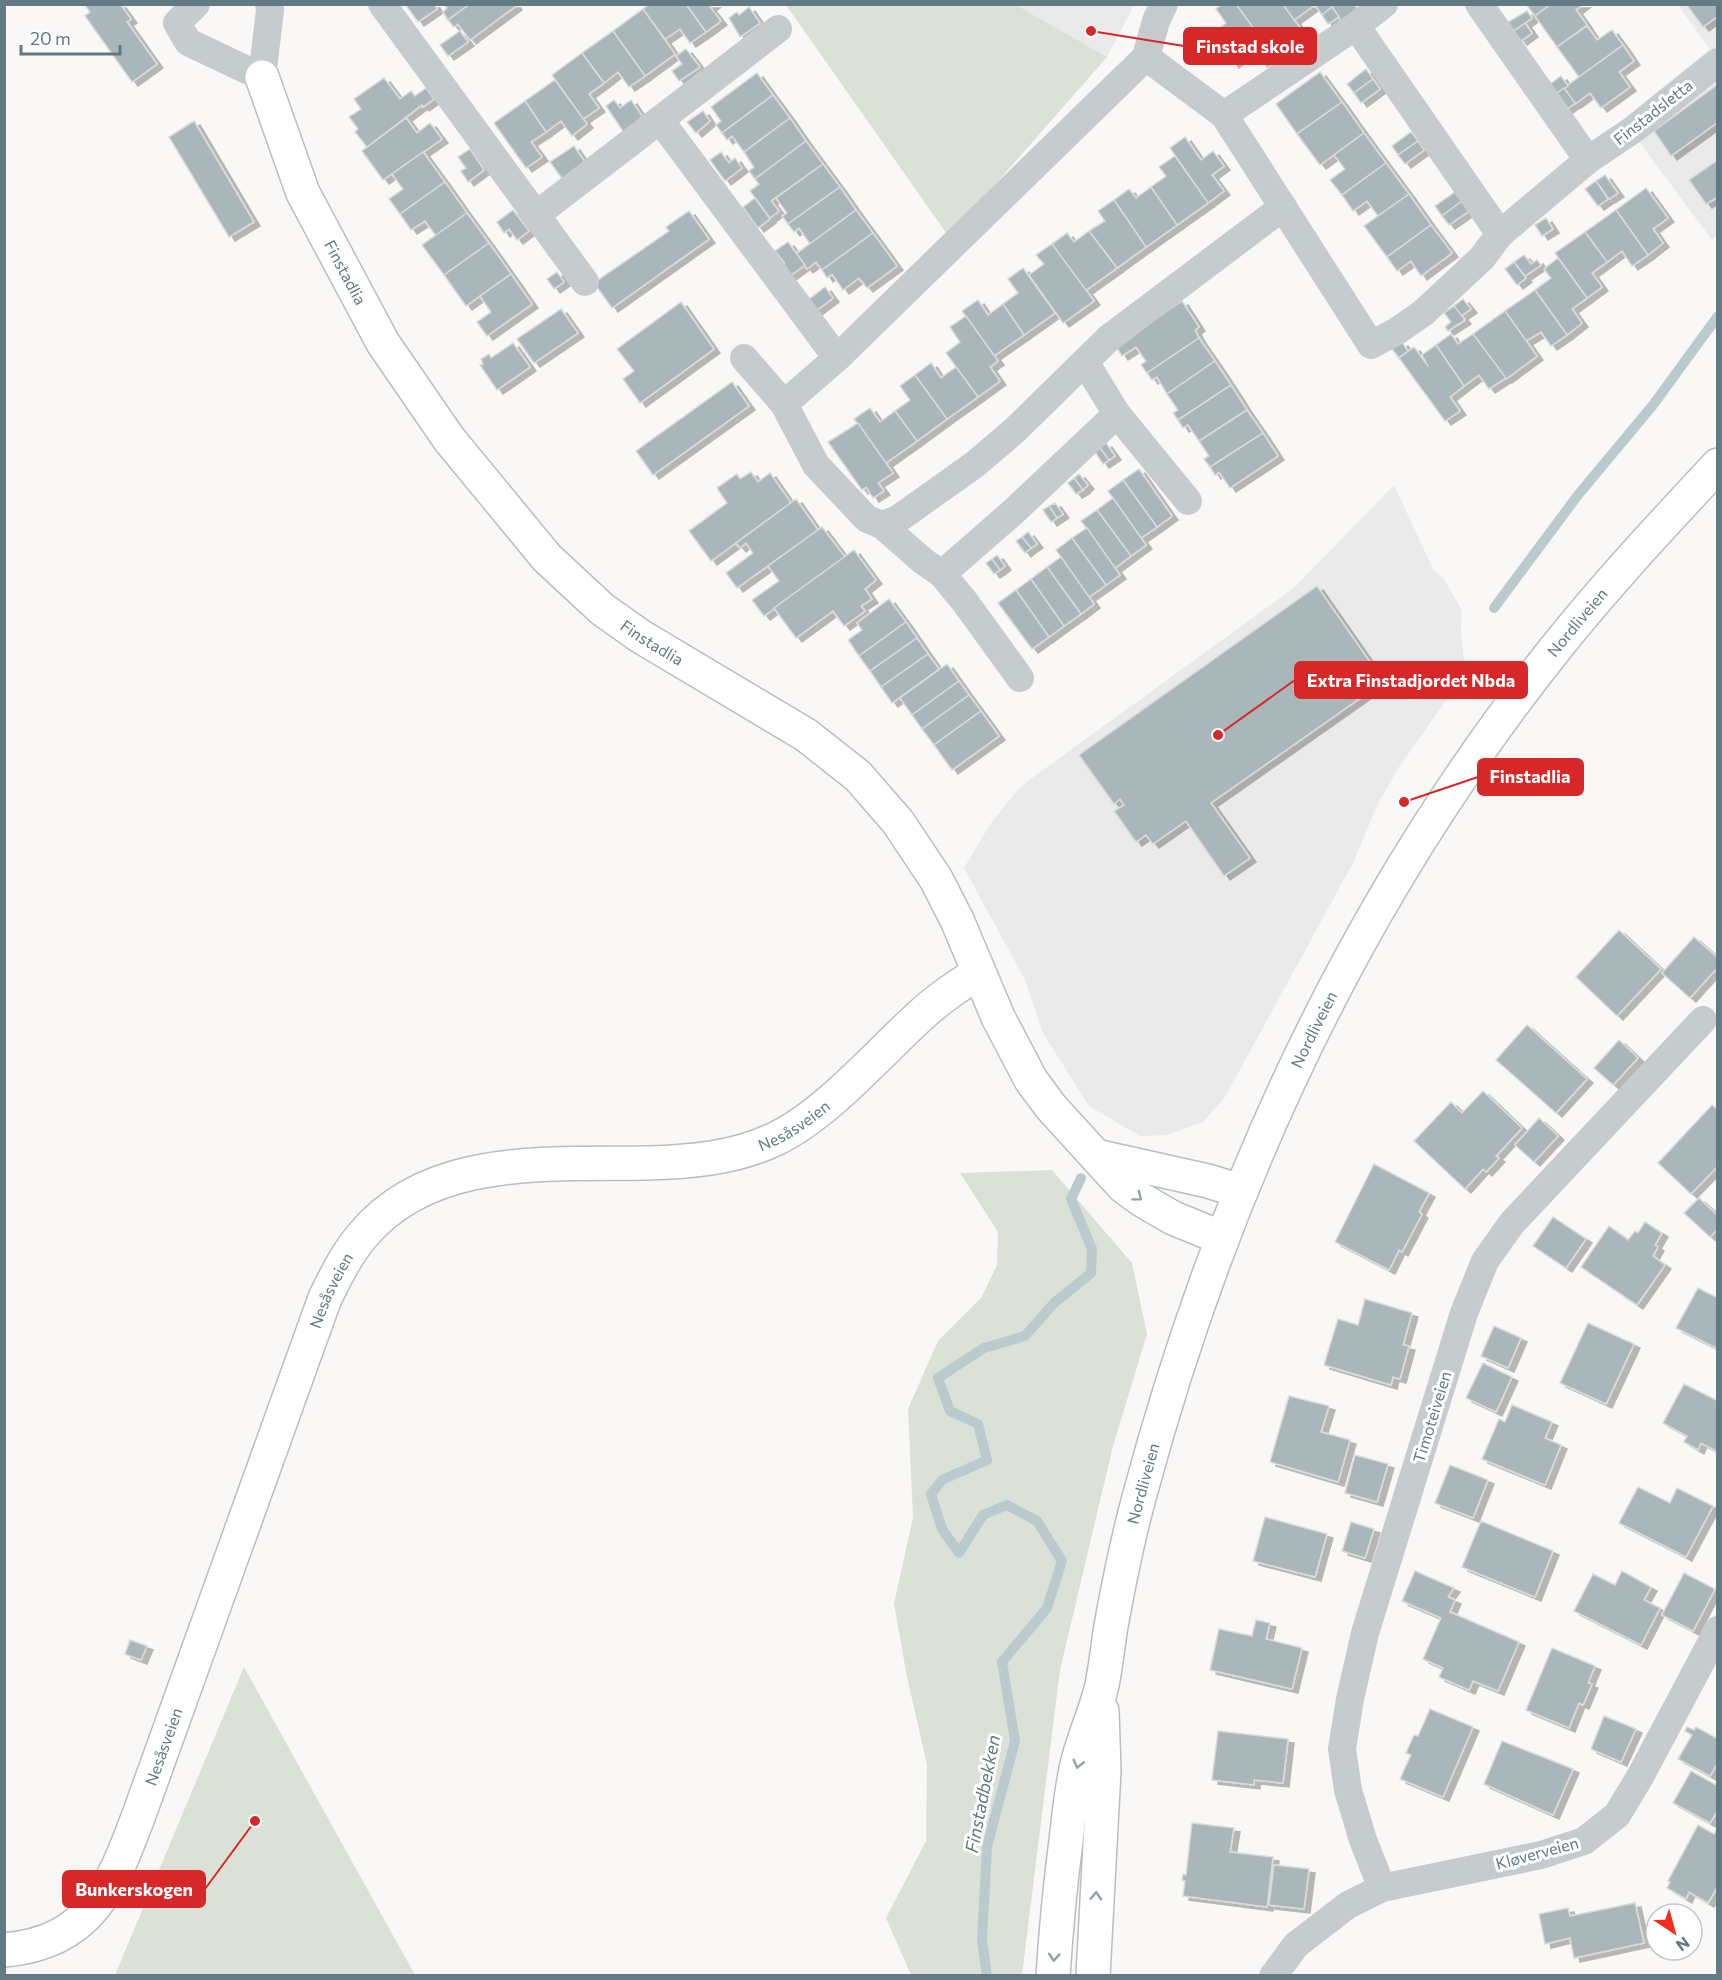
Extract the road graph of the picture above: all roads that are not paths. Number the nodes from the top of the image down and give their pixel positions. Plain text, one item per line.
1 (195, 4) edge
2 (269, 4) edge
3 (382, 4) edge
4 (1164, 4) edge
5 (1384, 4) edge
6 (1479, 4) edge
7 (1356, 27) junction
8 (777, 29) dead end
9 (1146, 57) junction
10 (1718, 62) edge
11 (262, 77) junction
12 (1224, 115) junction
13 (660, 120) junction
14 (1588, 160) junction
15 (1283, 207) junction
16 (536, 215) junction
17 (1500, 234) junction
18 (585, 282) dead end
19 (744, 358) dead end
20 (837, 358) junction
21 (1085, 362) junction
22 (784, 404) junction
23 (1118, 414) junction
24 (1718, 465) edge
25 (1188, 501) dead end
26 (882, 525) junction
27 (942, 574) junction
28 (1020, 678) dead end
29 (978, 973) junction
30 (1703, 1020) dead end
31 (1096, 1155) junction
32 (1240, 1191) junction
33 (1222, 1238) junction
34 (1718, 1630) edge
35 (1101, 1688) junction
36 (1382, 1888) junction
37 (4, 1950) edge
38 (1053, 1976) edge
39 (1093, 1976) edge
40 (1273, 1976) edge

1 - 11 street
2 - 11 street, Finstadlia
3 - 16 street
4 - 9 street
5 - 7 street
6 - 14 street
7 - 12 street
7 - 17 street
8 - 13 street
9 - 12 street
9 - 20 street
10 - 14 street, Finstadsletta
11 - 29 street, Finstadlia
12 - 15 street
13 - 16 street
13 - 20 street
14 - 17 street, Finstadsletta
15 - 17 street, Finstadsletta
15 - 21 street
16 - 18 street
19 - 22 street
20 - 22 street
21 - 23 street
21 - 26 street
22 - 26 street
23 - 25 street
23 - 27 street
24 - 32 street, Nordliveien
26 - 27 street
27 - 28 street
29 - 31 street, Finstadlia
29 - 37 street, Nesåsveien
30 - 36 street, Timoteiveien
31 - 32 street
31 -> 33 street, Finstadlia
32 - 33 street, Nordliveien
33 - 35 street, Nordliveien
34 - 36 street, Kløverveien
35 -> 38 street, Nordliveien
39 -> 35 street, Nordliveien
36 - 40 street, Kløverveien

